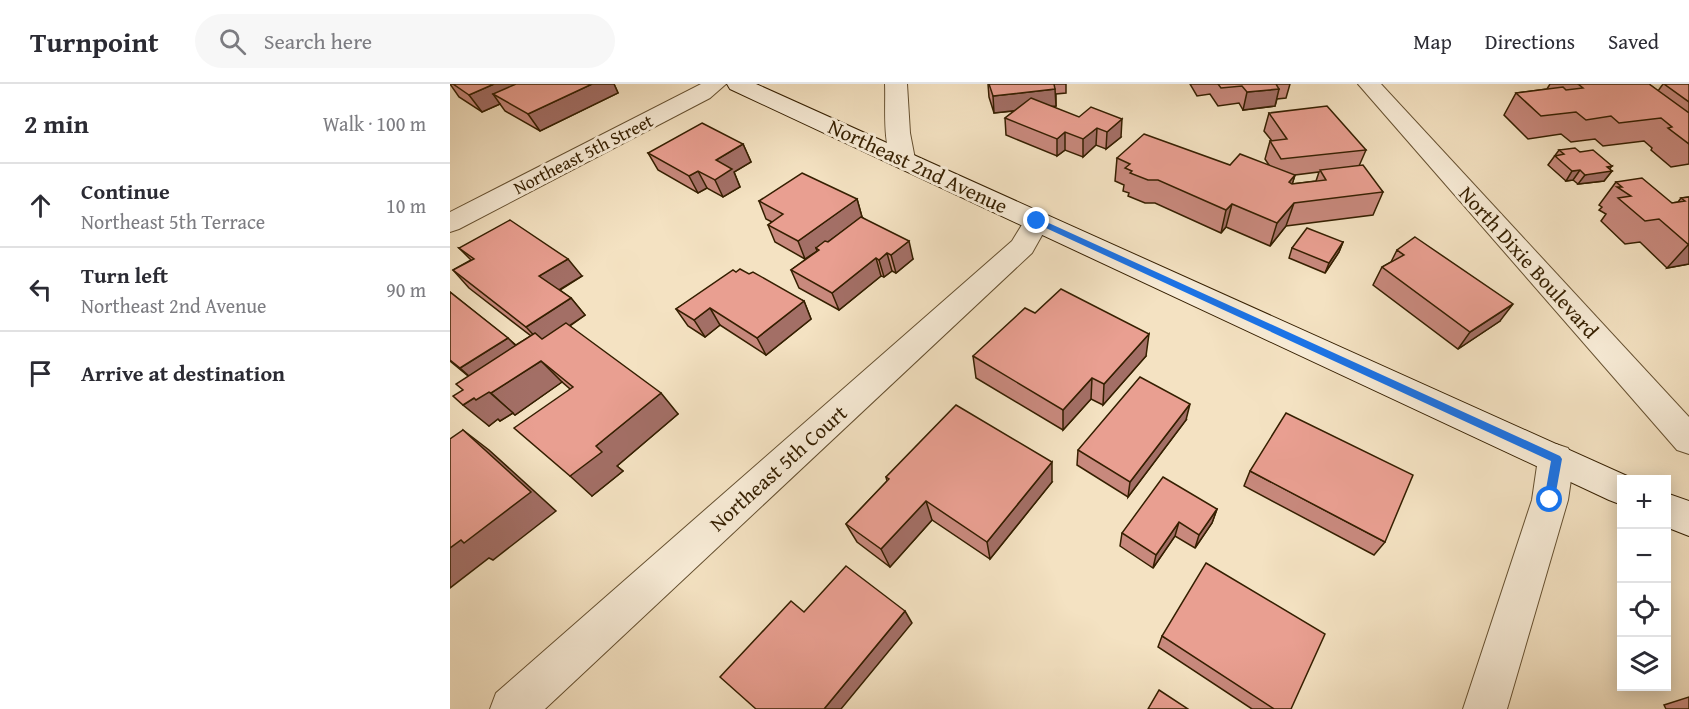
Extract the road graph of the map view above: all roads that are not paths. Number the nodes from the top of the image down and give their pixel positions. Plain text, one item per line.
1 (715, 84) edge
2 (738, 84) edge
3 (896, 84) edge
4 (1369, 84) edge
5 (903, 159) junction
6 (1037, 221) junction
7 (450, 223) edge
8 (1689, 440) edge
9 (1556, 459) junction
10 (1617, 487) edge
11 (1671, 511) edge
12 (1689, 519) edge
13 (512, 709) edge
14 (1485, 709) edge

1 - 7 street, Northeast 5th Street
2 - 5 street, Northeast 2nd Avenue
3 - 5 street
4 - 8 street, North Dixie Boulevard
5 - 6 street, Northeast 2nd Avenue
6 - 9 street, Northeast 2nd Avenue
6 - 13 street, Northeast 5th Court
9 - 10 street, Northeast 2nd Avenue
9 - 14 street
11 - 12 street

